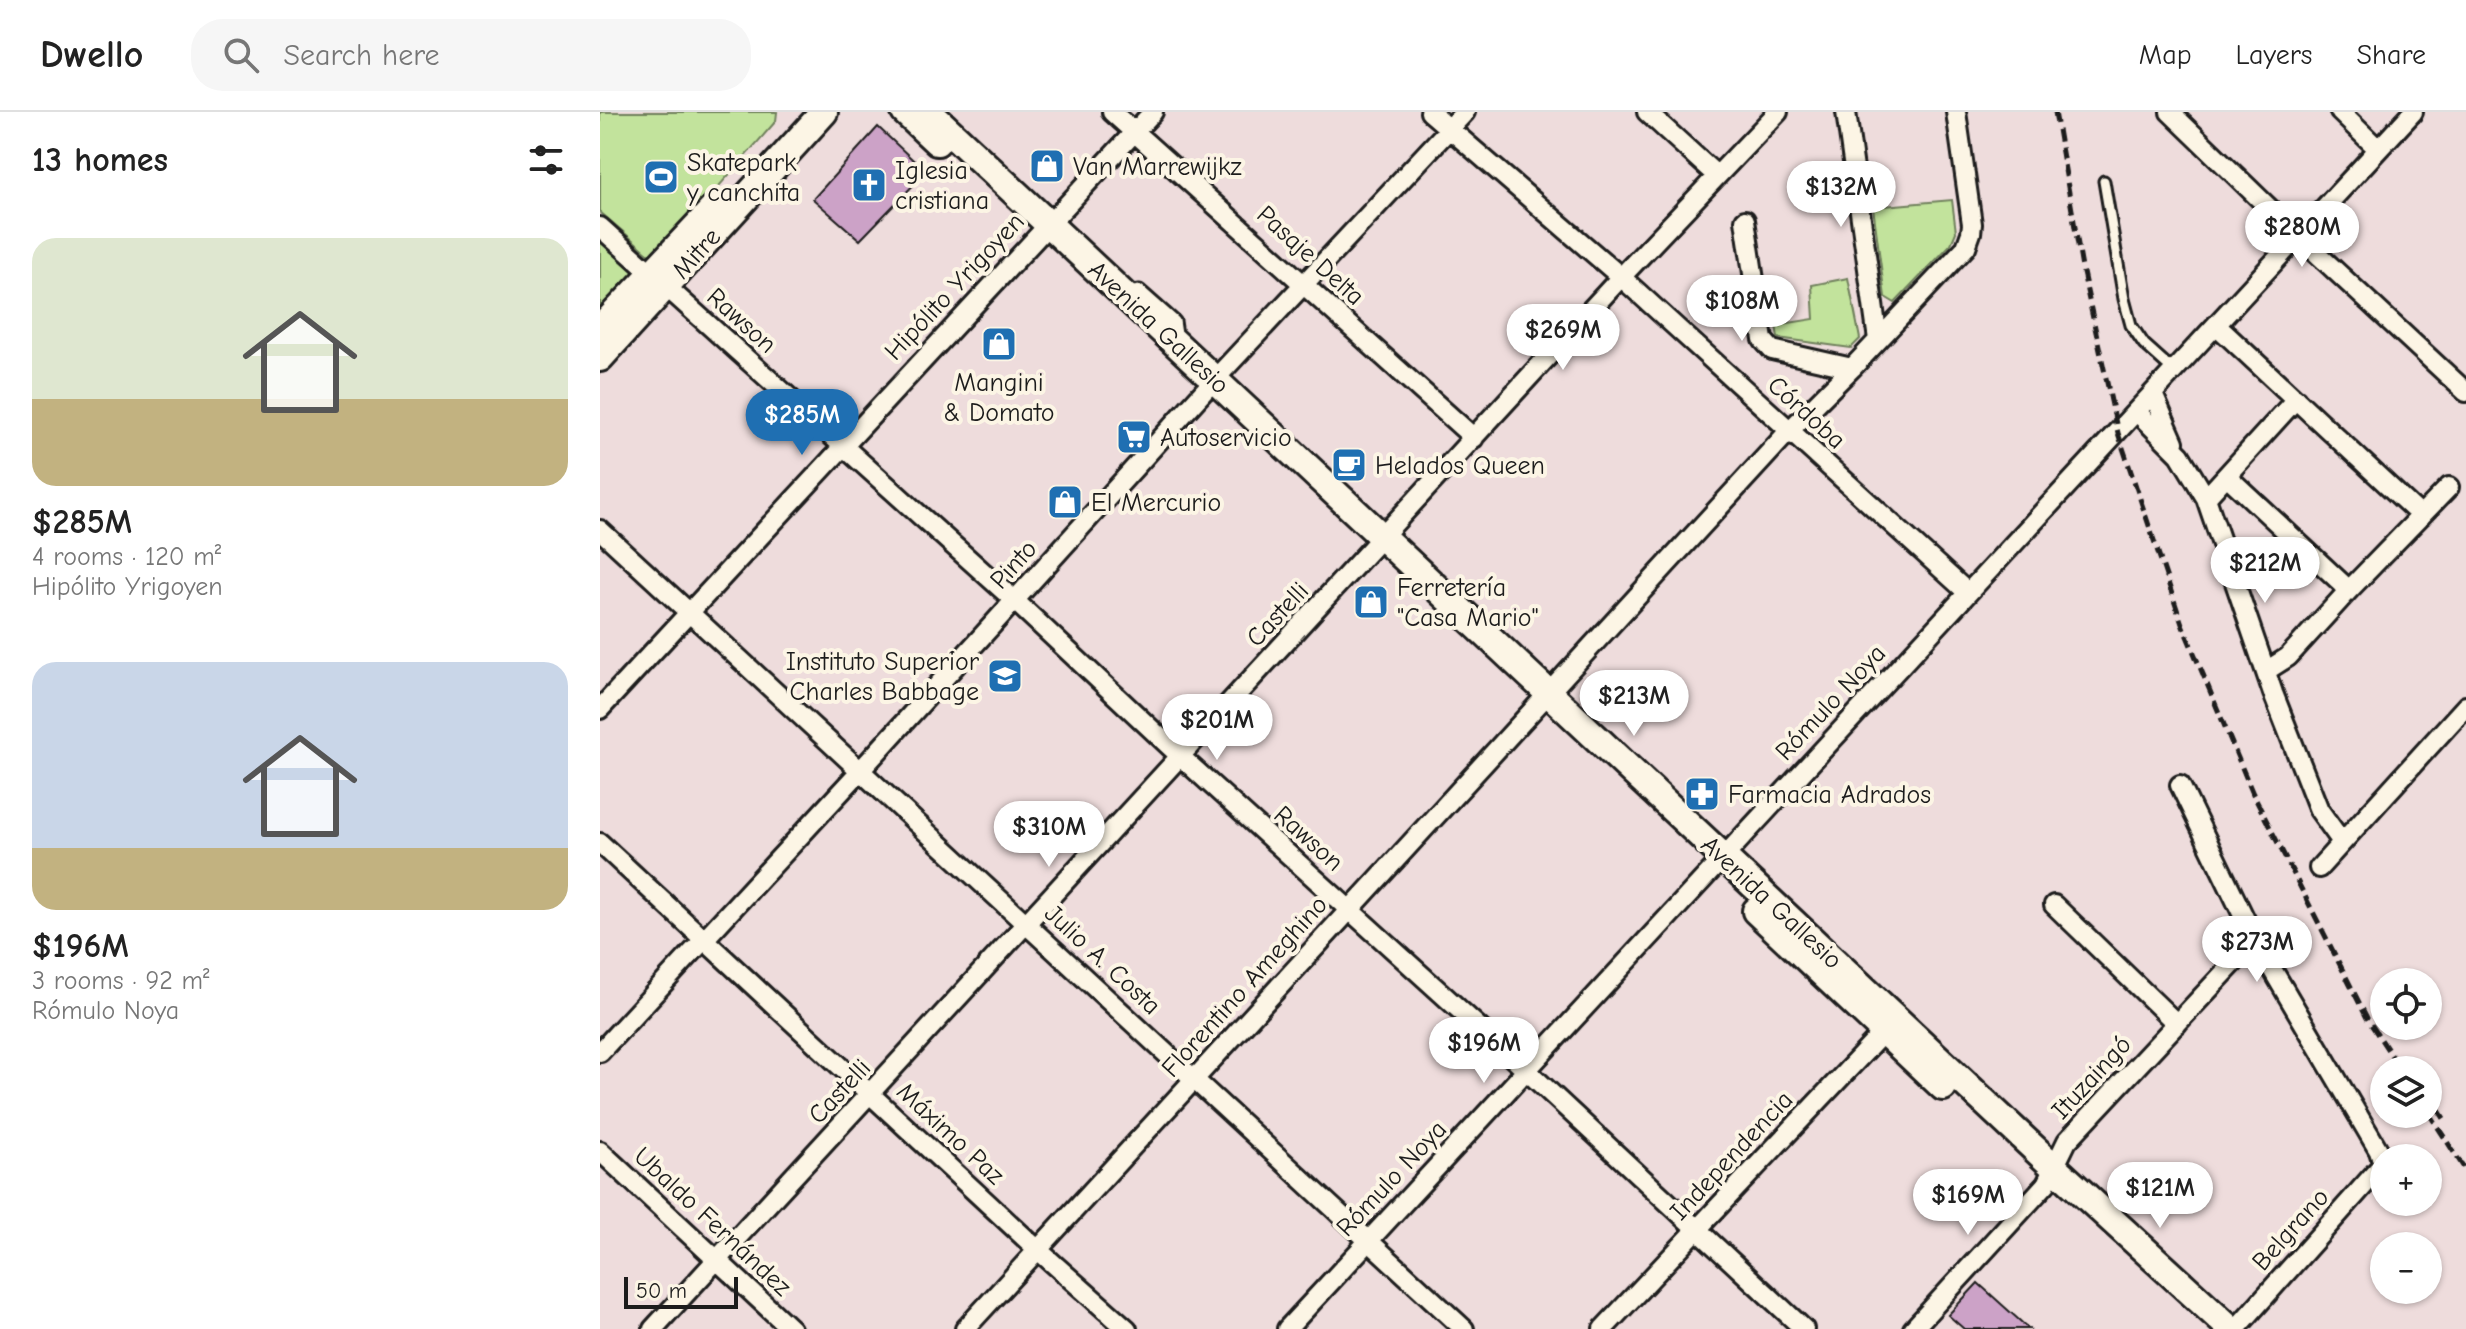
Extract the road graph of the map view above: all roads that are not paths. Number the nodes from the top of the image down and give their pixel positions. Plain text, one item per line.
1 (798, 112) edge
2 (824, 112) edge
3 (905, 112) edge
4 (929, 112) edge
5 (1112, 112) edge
6 (1153, 112) edge
7 (1430, 112) edge
8 (1465, 112) edge
9 (1647, 112) edge
10 (1778, 112) edge
11 (1846, 112) edge
12 (1956, 112) edge
13 (2170, 112) edge
14 (2340, 112) edge
15 (2413, 112) edge
16 (1450, 130) junction
17 (1134, 132) junction
18 (2378, 149) junction
19 (1716, 175) junction
20 (2104, 181) dead end
21 (1745, 220) dead end
22 (600, 227) edge
23 (1043, 230) junction
24 (2298, 236) junction
25 (1621, 277) junction
26 (658, 280) junction
27 (1305, 284) junction
28 (2216, 325) junction
29 (600, 329) edge
30 (1878, 340) junction
31 (600, 358) edge
32 (1852, 368) junction
33 (2174, 371) junction
34 (1209, 386) junction
35 (2466, 392) edge
36 (2153, 394) junction
37 (2296, 399) junction
38 (2137, 412) junction
39 (1789, 431) junction
40 (1474, 438) junction
41 (842, 445) junction
42 (2180, 455) junction
43 (2228, 477) junction
44 (2449, 487) dead end
45 (2206, 498) junction
46 (2421, 516) junction
47 (600, 530) edge
48 (1377, 543) junction
49 (2349, 590) junction
50 (1967, 592) junction
51 (1014, 600) junction
52 (689, 613) junction
53 (2266, 671) junction
54 (1543, 699) junction
55 (2466, 706) edge
56 (600, 709) edge
57 (1181, 757) junction
58 (860, 771) junction
59 (2180, 785) dead end
60 (2342, 842) junction
61 (600, 843) edge
62 (1717, 862) junction
63 (2319, 868) dead end
64 (2054, 905) dead end
65 (1350, 910) junction
66 (1027, 925) junction
67 (704, 939) junction
68 (2255, 940) junction
69 (2177, 1024) junction
70 (1890, 1025) junction
71 (600, 1052) edge
72 (1526, 1070) junction
73 (1194, 1079) junction
74 (871, 1094) junction
75 (2375, 1144) edge
76 (600, 1151) edge
77 (2050, 1176) junction
78 (2370, 1178) edge
79 (1697, 1229) junction
80 (1369, 1241) junction
81 (1038, 1250) junction
82 (718, 1261) junction
83 (653, 1329) edge
84 (791, 1329) edge
85 (965, 1329) edge
86 (1127, 1329) edge
87 (1287, 1329) edge
88 (1464, 1329) edge
89 (1603, 1329) edge
90 (1804, 1329) edge
91 (1913, 1329) edge
92 (2206, 1329) edge
93 (2234, 1329) edge

1 - 26 main road, Mitre
2 - 26 main road, Mitre
3 - 23 main road, Avenida Gallesio
4 - 23 main road, Avenida Gallesio
5 - 17 street, Pasaje Delta
6 - 17 street, Hipólito Yrigoyen
7 - 16 street, Córdoba
8 - 16 street, Pinto
9 - 19 street
10 - 19 street, Castelli
11 - 30 street
12 - 30 street, Florentino Ameghino
13 - 24 street
14 - 18 street
15 - 18 street, Rómulo Noya
16 - 25 street, Córdoba
16 - 27 street, Pinto
17 - 23 street, Hipólito Yrigoyen
17 - 27 street, Pasaje Delta
18 - 24 street, Rómulo Noya
19 - 25 street, Castelli
20 - 33 lane
21 - 32 street
22 - 26 street, Rawson
23 - 34 main road, Avenida Gallesio
23 - 34 main road, Avenida Gallesio
23 - 41 street, Hipólito Yrigoyen
24 - 28 street, Rómulo Noya
24 - 35 street
25 - 39 street, Córdoba
25 - 40 street, Castelli
26 - 29 main road, Mitre
26 - 31 main road, Mitre
26 - 41 street, Rawson
27 - 34 street, Pinto
27 - 40 street, Pasaje Delta
28 - 33 street, Rómulo Noya
28 - 37 street
30 - 32 street, Florentino Ameghino
32 - 39 street, Florentino Ameghino
33 - 36 street, Rómulo Noya
34 - 48 main road, Avenida Gallesio
34 - 51 street, Pinto
36 - 38 street, Rómulo Noya
36 - 42 street
37 - 43 street
37 - 46 street
38 - 42 street
38 - 50 street, Rómulo Noya
39 - 50 street, Córdoba
39 - 54 street, Florentino Ameghino
40 - 48 street, Castelli
41 - 51 street, Rawson
41 - 52 street, Hipólito Yrigoyen
42 - 45 street
43 - 45 street
43 - 49 street
44 - 46 street
45 - 53 street
46 - 49 street
47 - 52 street, Julio A. Costa
48 - 54 main road, Avenida Gallesio
48 - 57 street, Castelli
49 - 53 street
50 - 62 street, Rómulo Noya
51 - 57 street, Rawson
51 - 58 street, Pinto
52 - 56 street, Hipólito Yrigoyen
52 - 58 street, Julio A. Costa
53 - 60 street
54 - 62 main road, Avenida Gallesio
54 - 65 street, Florentino Ameghino
55 - 60 street
57 - 65 street, Rawson
57 - 66 street, Castelli
58 - 66 street, Julio A. Costa
58 - 67 street, Pinto
59 - 68 street
60 - 63 street
61 - 67 street, Máximo Paz
62 - 70 main road, Avenida Gallesio
62 - 72 street, Rómulo Noya
64 - 69 street
65 - 72 street, Rawson
65 - 73 street, Florentino Ameghino
66 - 73 street, Julio A. Costa
66 - 74 street, Castelli
67 - 71 street, Pinto
67 - 74 street, Máximo Paz
68 - 69 street, Ituzaingó
68 - 75 street
69 - 77 street, Ituzaingó
70 - 77 main road, Avenida Gallesio
70 - 79 street, Independencia
72 - 79 street, Rawson
72 - 80 street, Rómulo Noya
73 - 80 street, Julio A. Costa
73 - 81 street, Florentino Ameghino
74 - 81 street, Máximo Paz
74 - 82 street, Castelli
76 - 82 street, Ubaldo Fernández
77 - 91 street, Ituzaingó
77 - 92 main road, Avenida Gallesio
77 - 93 main road, Avenida Gallesio
78 - 93 street, Belgrano
79 - 89 street, Independencia
79 - 90 street, Rawson
80 - 87 street, Rómulo Noya
80 - 88 street, Julio A. Costa
81 - 85 street, Florentino Ameghino
81 - 86 street, Máximo Paz
82 - 83 street, Castelli
82 - 84 street, Ubaldo Fernández

